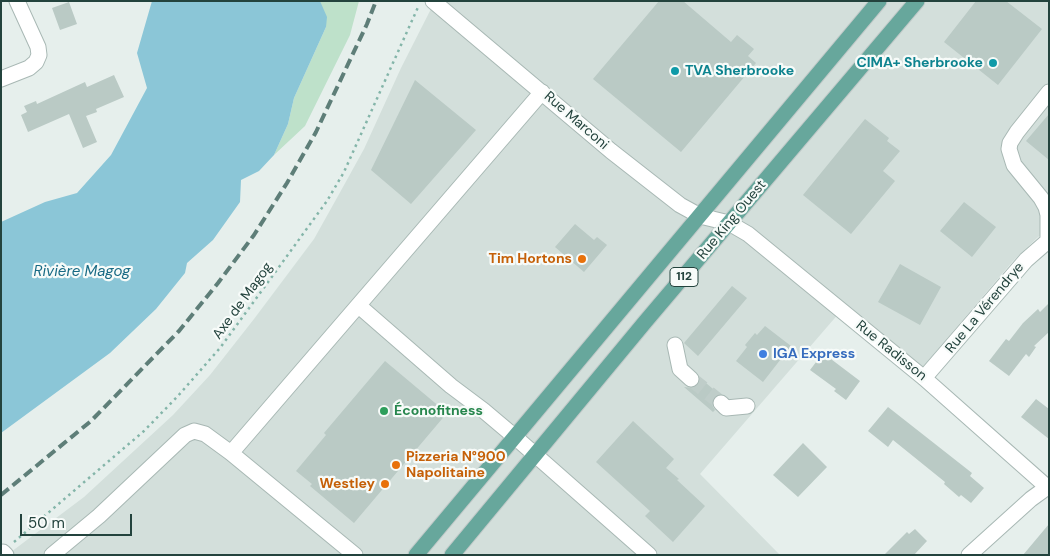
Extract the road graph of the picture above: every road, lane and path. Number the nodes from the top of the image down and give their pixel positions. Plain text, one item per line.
1 (17, 1) edge
2 (421, 1) edge
3 (434, 1) edge
4 (879, 1) edge
5 (911, 3) edge
6 (448, 6) edge
7 (1, 80) edge
8 (542, 92) junction
9 (1049, 92) edge
10 (700, 216) junction
11 (729, 223) junction
12 (1048, 240) edge
13 (359, 306) junction
14 (675, 345) dead end
15 (924, 378) junction
16 (691, 379) tunnel mouth
17 (720, 403) tunnel mouth
18 (747, 406) dead end
19 (515, 437) junction
20 (231, 453) junction
21 (535, 455) junction
22 (1048, 486) edge
23 (5, 553) edge
24 (52, 555) edge
25 (355, 555) edge
26 (416, 555) edge
27 (452, 555) edge
28 (649, 555) edge
29 (969, 555) edge

1 - 7 street
2 - 23 path, Axe de Magog
3 - 6 street, Rue Marconi
4 - 10 main road, Rue King Ouest / 112
5 - 11 main road, Rue King Ouest / 112
6 - 8 street, Rue Marconi
8 - 10 street, Rue Marconi
8 - 13 street
9 - 12 street
10 - 11 street, Rue Marconi
10 - 19 main road, Rue King Ouest / 112
11 - 15 street, Rue Radisson
11 - 21 main road, Rue King Ouest / 112
12 - 15 street, Rue La Vérendrye
13 - 19 street
13 - 20 street
14 - 16 street
15 - 22 street, Rue Radisson
17 - 18 street
19 - 21 street
19 - 26 main road, Rue King Ouest / 112
20 - 24 street
20 - 25 street
21 - 27 main road, Rue King Ouest / 112
21 - 28 street
22 - 29 street

